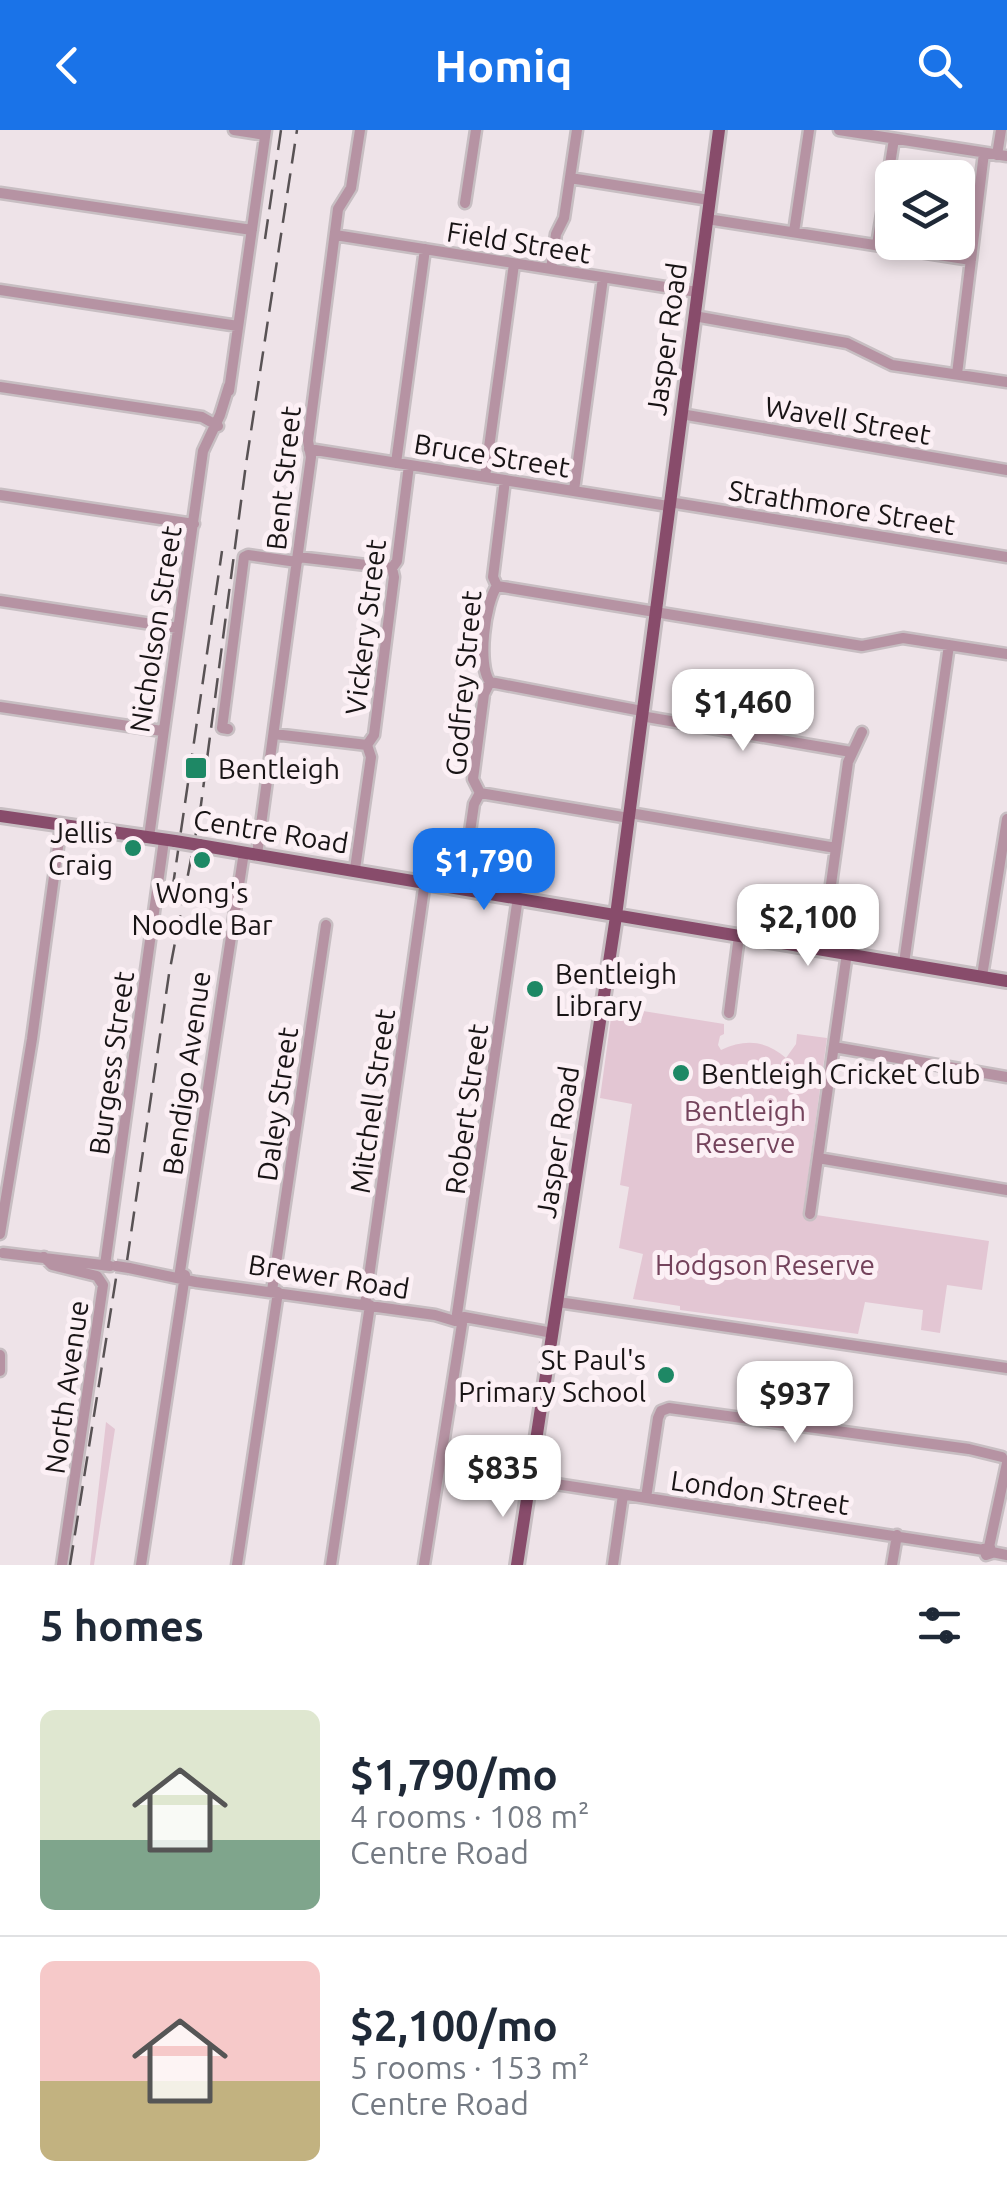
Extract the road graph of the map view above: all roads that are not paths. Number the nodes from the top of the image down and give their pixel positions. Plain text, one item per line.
1 (234, 130) edge
2 (360, 130) edge
3 (476, 130) edge
4 (576, 130) edge
5 (719, 130) edge
6 (809, 130) edge
7 (839, 130) edge
8 (1001, 130) edge
9 (266, 132) edge
10 (911, 136) edge
11 (894, 138) junction
12 (984, 153) junction
13 (1002, 156) edge
14 (890, 160) edge
15 (570, 178) junction
16 (0, 193) edge
17 (709, 200) junction
18 (465, 204) dead end
19 (707, 218) junction
20 (975, 227) edge
21 (252, 230) junction
22 (794, 232) junction
23 (335, 234) junction
24 (875, 245) edge
25 (425, 249) junction
26 (971, 260) edge
27 (514, 264) junction
28 (551, 269) junction
29 (604, 278) junction
30 (0, 290) edge
31 (697, 292) junction
32 (694, 316) junction
33 (238, 326) junction
34 (956, 374) junction
35 (1007, 382) edge
36 (0, 387) edge
37 (681, 414) junction
38 (217, 426) junction
39 (308, 449) junction
40 (396, 463) junction
41 (409, 465) junction
42 (1007, 470) edge
43 (485, 477) junction
44 (505, 480) junction
45 (574, 490) junction
46 (0, 495) edge
47 (669, 504) junction
48 (194, 524) junction
49 (1007, 557) edge
50 (298, 560) junction
51 (392, 568) junction
52 (498, 586) junction
53 (0, 601) edge
54 (655, 611) junction
55 (178, 628) junction
56 (949, 645) junction
57 (1007, 654) edge
58 (490, 682) junction
59 (0, 708) edge
60 (641, 714) junction
61 (228, 728) dead end
62 (162, 731) junction
63 (862, 732) dead end
64 (274, 734) junction
65 (366, 744) junction
66 (851, 752) junction
67 (480, 793) junction
68 (0, 816) edge
69 (630, 816) junction
70 (1007, 819) edge
71 (64, 825) junction
72 (146, 837) junction
73 (169, 840) junction
74 (836, 848) junction
75 (251, 853) junction
76 (357, 870) junction
77 (428, 882) junction
78 (462, 887) junction
79 (520, 897) junction
80 (616, 914) junction
81 (326, 924) dead end
82 (740, 936) junction
83 (822, 949) junction
84 (847, 954) junction
85 (904, 963) junction
86 (982, 976) junction
87 (1007, 981) edge
88 (729, 1013) dead end
89 (834, 1047) junction
90 (1007, 1077) edge
91 (818, 1158) junction
92 (1007, 1190) edge
93 (810, 1214) dead end
94 (1, 1247) edge
95 (44, 1257) junction
96 (110, 1266) junction
97 (179, 1276) junction
98 (275, 1291) junction
99 (558, 1302) junction
100 (368, 1305) junction
101 (459, 1319) junction
102 (553, 1334) junction
103 (0, 1356) edge
104 (1004, 1367) edge
105 (0, 1371) edge
106 (1005, 1457) edge
107 (530, 1480) junction
108 (623, 1495) junction
109 (646, 1498) junction
110 (896, 1536) junction
111 (988, 1554) edge
112 (1007, 1555) edge
113 (62, 1565) edge
114 (141, 1565) edge
115 (237, 1565) edge
116 (332, 1565) edge
117 (424, 1565) edge
118 (517, 1565) edge
119 (613, 1565) edge
120 (892, 1565) edge

1 - 9 street
2 - 23 street, Bent Street
3 - 18 street
4 - 15 street
5 - 17 main road, Jasper Road
6 - 22 street
7 - 11 street
8 - 13 street
9 - 21 street, Nicholson Street
10 - 11 street
10 - 12 street
11 - 14 street
12 - 13 street
12 - 20 street
15 - 17 street
15 - 28 street
16 - 21 street
17 - 19 main road, Jasper Road
19 - 22 street
19 - 31 main road, Jasper Road
21 - 33 street, Nicholson Street
22 - 24 street
23 - 25 street, Field Street
23 - 39 street, Bent Street
25 - 27 street, Field Street
25 - 40 street
26 - 34 street
27 - 28 street, Field Street
27 - 43 street
28 - 29 street, Field Street
29 - 31 street, Field Street
29 - 45 street
30 - 33 street
31 - 32 main road, Jasper Road
32 - 34 street
32 - 37 main road, Jasper Road
33 - 38 street, Nicholson Street
34 - 35 street
36 - 38 street
37 - 42 street, Wavell Street
37 - 47 main road, Jasper Road
38 - 48 street, Nicholson Street
39 - 40 street, Bruce Street
39 - 50 street, Bent Street
40 - 41 street, Bruce Street
41 - 43 street, Bruce Street
41 - 51 street, Vickery Street
43 - 44 street, Bruce Street
44 - 45 street, Bruce Street
44 - 52 street, Godfrey Street
45 - 47 street, Bruce Street
46 - 48 street
47 - 49 street, Strathmore Street
47 - 54 main road, Jasper Road
48 - 55 street, Nicholson Street
50 - 51 street
50 - 61 street
50 - 64 street, Bent Street
51 - 65 street, Vickery Street
52 - 54 street
52 - 58 street, Godfrey Street
53 - 55 street
54 - 56 street
54 - 60 main road, Jasper Road
55 - 62 street, Nicholson Street
56 - 57 street
56 - 85 street
58 - 60 street
58 - 67 street, Godfrey Street
59 - 62 street
60 - 66 street
60 - 69 main road, Jasper Road
62 - 72 street, Nicholson Street
63 - 66 street
64 - 65 street
64 - 75 street, Bent Street
65 - 76 street, Vickery Street
66 - 74 street
67 - 69 street
67 - 78 street, Godfrey Street
68 - 71 main road, Centre Road
69 - 74 street
69 - 80 main road, Jasper Road
70 - 86 street
71 - 72 main road, Centre Road
71 - 94 street
72 - 73 main road, Centre Road
73 - 75 main road, Centre Road, bridge
73 - 96 street, Burgess Street
74 - 83 street
75 - 76 main road, Centre Road
75 - 97 street, Bendigo Avenue
76 - 77 main road, Centre Road
77 - 78 main road, Centre Road
77 - 100 street, Mitchell Street
78 - 79 main road, Centre Road
79 - 80 main road, Centre Road
79 - 101 street, Robert Street
80 - 82 main road, Centre Road
80 - 99 main road, Jasper Road
81 - 98 street, Daley Street
82 - 83 main road, Centre Road
82 - 88 street
83 - 84 main road, Centre Road
84 - 85 main road, Centre Road
84 - 89 street
85 - 86 main road, Centre Road
86 - 87 main road, Centre Road
89 - 90 street
89 - 91 street
91 - 92 street
91 - 93 street
94 - 95 street, Brewer Road
95 - 96 street, Brewer Road
95 - 113 street, North Avenue
96 - 97 street, Brewer Road, bridge
97 - 98 street, Brewer Road
97 - 114 street, Bendigo Avenue
98 - 100 street, Brewer Road
98 - 115 street, Daley Street
99 - 102 main road, Jasper Road
99 - 104 street
100 - 101 street, Brewer Road
100 - 116 street, Mitchell Street
101 - 102 street, Brewer Road
101 - 117 street, Robert Street
102 - 107 main road, Jasper Road
103 - 105 street
106 - 109 street
106 - 111 street
107 - 108 street, London Street
107 - 118 main road, Jasper Road
108 - 109 street, London Street
108 - 119 street
109 - 110 street, London Street
110 - 111 street, London Street
110 - 120 street
111 - 112 street, London Street

